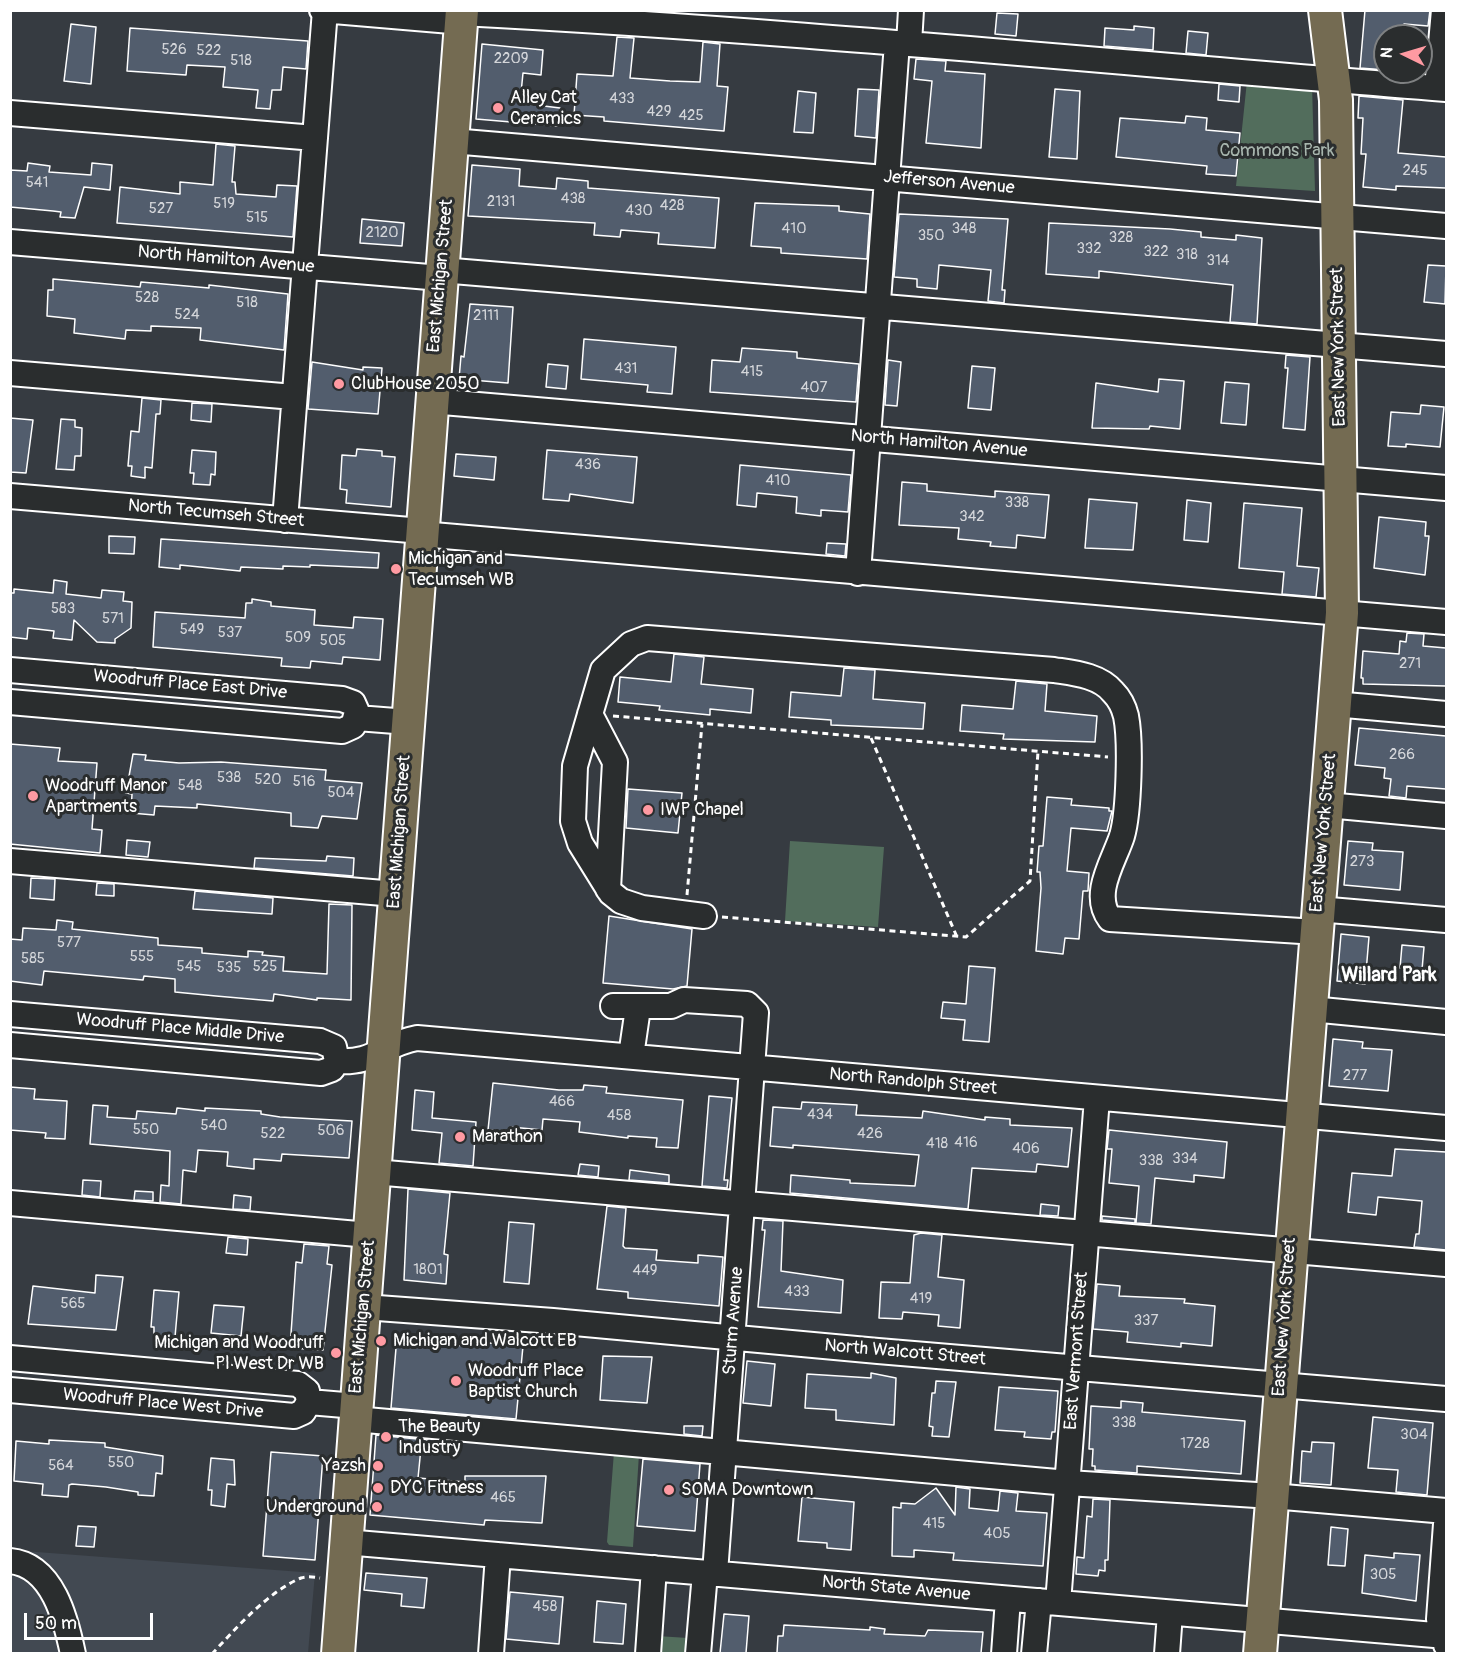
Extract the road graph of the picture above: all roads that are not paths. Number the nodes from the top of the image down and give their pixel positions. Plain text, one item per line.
1 (911, 10) edge
2 (1325, 10) edge
3 (1444, 10) edge
4 (324, 11) edge
5 (461, 12) edge
6 (590, 16) edge
7 (903, 43) junction
8 (1335, 78) junction
9 (1442, 89) edge
10 (10, 112) edge
11 (315, 138) junction
12 (452, 141) junction
13 (887, 178) junction
14 (1338, 217) junction
15 (1446, 226) edge
16 (10, 242) edge
17 (305, 266) junction
18 (441, 274) junction
19 (879, 307) junction
20 (1340, 345) junction
21 (1446, 354) edge
22 (10, 373) edge
23 (294, 397) junction
24 (431, 401) junction
25 (869, 438) junction
26 (1341, 478) junction
27 (1446, 488) edge
28 (10, 496) edge
29 (10, 508) edge
30 (285, 520) junction
31 (421, 536) junction
32 (858, 573) junction
33 (1342, 613) junction
34 (1446, 622) edge
35 (10, 670) edge
36 (10, 702) edge
37 (1334, 704) junction
38 (590, 714) junction
39 (1446, 714) edge
40 (357, 718) junction
41 (408, 722) junction
42 (1326, 805) junction
43 (1446, 816) edge
44 (10, 861) edge
45 (608, 889) junction
46 (394, 894) junction
47 (700, 911) road end
48 (1317, 920) junction
49 (1446, 920) edge
50 (612, 1006) dead end
51 (638, 1008) junction
52 (1311, 1009) junction
53 (10, 1014) edge
54 (1446, 1022) edge
55 (10, 1045) edge
56 (383, 1051) junction
57 (631, 1056) junction
58 (337, 1061) junction
59 (753, 1068) junction
60 (1097, 1098) junction
61 (1302, 1116) junction
62 (1446, 1128) edge
63 (374, 1172) junction
64 (10, 1203) edge
65 (743, 1205) junction
66 (1086, 1233) junction
67 (369, 1235) junction
68 (1290, 1250) junction
69 (1446, 1264) edge
70 (364, 1307) junction
71 (733, 1338) junction
72 (10, 1358) edge
73 (1076, 1368) junction
74 (1280, 1385) junction
75 (10, 1390) edge
76 (1446, 1399) edge
77 (309, 1402) junction
78 (355, 1413) junction
79 (724, 1451) junction
80 (1068, 1483) junction
81 (1272, 1496) junction
82 (1446, 1511) edge
83 (1446, 1524) edge
84 (345, 1542) junction
85 (498, 1555) junction
86 (10, 1561) edge
87 (654, 1568) junction
88 (710, 1573) junction
89 (1008, 1599) junction
90 (1048, 1602) junction
91 (1170, 1613) junction
92 (1262, 1620) junction
93 (1446, 1639) edge
94 (73, 1653) edge
95 (338, 1653) edge
96 (491, 1653) edge
97 (648, 1653) edge
98 (698, 1653) edge
99 (1004, 1653) edge
100 (1034, 1653) edge
101 (1167, 1653) edge
102 (1260, 1653) edge

1 - 7 street
2 - 8 main road, East New York Street
3 - 9 street
4 - 5 street
4 - 11 street
5 - 6 street
5 - 12 main road, East Michigan Street
6 - 7 street
7 - 8 street
7 - 13 street
8 - 9 street
8 - 14 main road, East New York Street
10 - 11 street
11 - 17 street
12 - 13 street, Jefferson Avenue
12 - 18 main road, East Michigan Street
13 - 14 street, Jefferson Avenue
13 - 19 street
14 - 15 street, Jefferson Avenue
14 - 20 main road, East New York Street
16 - 17 street, North Hamilton Avenue
17 - 18 street, North Hamilton Avenue
17 - 23 street
18 - 19 street, North Hamilton Avenue
18 - 24 main road, East Michigan Street
19 - 20 street, North Hamilton Avenue
19 - 25 street
20 - 21 street, North Hamilton Avenue
20 - 26 main road, East New York Street
22 - 23 street
23 - 30 street
24 - 25 street, North Hamilton Avenue
24 - 31 main road, East Michigan Street
25 - 26 street, North Hamilton Avenue
25 - 32 street
26 - 27 street, North Hamilton Avenue
26 - 33 main road, East New York Street
28 - 30 street, North Tecumseh Street
29 - 31 street
30 - 31 street, North Tecumseh Street
31 - 32 street
31 - 41 main road, East Michigan Street
32 - 33 street
33 - 34 street
33 - 37 main road, East New York Street
35 - 40 street, Woodruff Place East Drive
36 - 40 street, Woodruff Place East Drive
37 - 39 street
37 - 42 main road, East New York Street
38 - 45 street
38 - 45 street
38 - 48 street
40 - 41 street
41 - 46 main road, East Michigan Street
42 - 43 street
42 - 48 main road, East New York Street
44 - 46 street
45 - 47 street
46 - 56 main road, East Michigan Street
48 - 49 street
48 - 52 main road, East New York Street
50 - 51 street, Sturm Avenue
51 - 57 street
51 - 59 street, Sturm Avenue
52 - 54 street
52 - 61 main road, East New York Street
53 - 58 street, Woodruff Place Middle Drive
55 - 58 street, Woodruff Place Middle Drive
56 - 57 street, North Randolph Street
56 - 58 street, Woodruff Place Middle Drive
56 - 63 main road, East Michigan Street
57 - 59 street, North Randolph Street
59 - 60 street, North Randolph Street
59 - 65 street, Sturm Avenue
60 - 61 street, North Randolph Street
60 - 66 street, East Vermont Street
61 - 62 street, North Randolph Street
61 - 68 main road, East New York Street
63 - 65 street
63 - 67 main road, East Michigan Street
64 - 67 street
65 - 66 street
65 - 71 street, Sturm Avenue
66 - 68 street
66 - 73 street, East Vermont Street
67 - 70 main road, East Michigan Street
68 - 69 street
68 - 74 main road, East New York Street
70 - 71 street, North Walcott Street
70 - 78 main road, East Michigan Street
71 - 73 street, North Walcott Street
71 - 79 street, Sturm Avenue
72 - 77 street, Woodruff Place West Drive
73 - 74 street, North Walcott Street
73 - 80 street, East Vermont Street
74 - 76 street, North Walcott Street
74 - 81 main road, East New York Street
75 - 77 street, Woodruff Place West Drive
77 - 78 street
78 - 79 street
78 - 84 main road, East Michigan Street
79 - 80 street
79 - 88 street, Sturm Avenue
80 - 81 street
80 - 90 street, East Vermont Street
81 - 82 street
81 - 92 main road, East New York Street
83 - 93 street
84 - 85 street, North State Avenue
84 - 95 main road, East Michigan Street
85 - 87 street, North State Avenue
85 - 96 street
86 - 94 street
87 - 88 street, North State Avenue
87 - 97 street
88 - 89 street, North State Avenue
88 - 98 street, Sturm Avenue
89 - 90 street, North State Avenue
89 - 99 street
90 - 91 street, North State Avenue
90 - 100 street, East Vermont Street
91 - 92 street, North State Avenue
91 - 101 street
92 - 93 street, North State Avenue
92 - 102 main road, East New York Street

